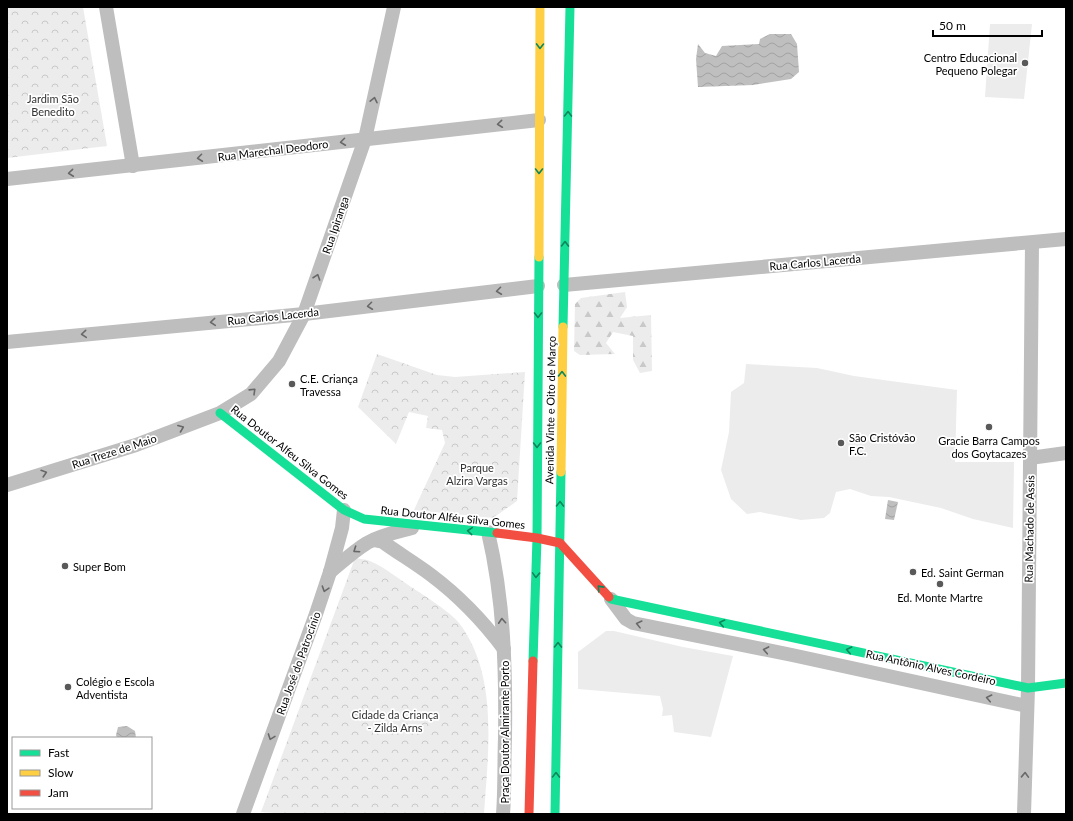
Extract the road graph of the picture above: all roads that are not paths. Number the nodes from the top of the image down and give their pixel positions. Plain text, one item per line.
1 (106, 7) edge
2 (394, 7) edge
3 (540, 7) edge
4 (570, 7) edge
5 (539, 120) junction
6 (366, 139) junction
7 (133, 166) junction
8 (7, 180) edge
9 (1066, 240) edge
10 (1032, 243) junction
11 (564, 285) junction
12 (538, 286) junction
13 (304, 314) junction
14 (7, 342) edge
15 (220, 413) junction
16 (1066, 453) edge
17 (1030, 458) junction
18 (7, 485) edge
19 (344, 510) junction
20 (418, 526) junction
21 (488, 532) junction
22 (537, 538) junction
23 (374, 540) junction
24 (560, 543) junction
25 (330, 572) junction
26 (611, 600) junction
27 (796, 638) junction
28 (504, 650) junction
29 (792, 655) junction
30 (1066, 683) edge
31 (1028, 688) junction
32 (1027, 706) junction
33 (243, 814) edge
34 (503, 814) edge
35 (530, 814) edge
36 (555, 814) edge
37 (1024, 814) edge

1 - 7 street
6 -> 2 street, Rua Ipiranga
3 -> 5 main road, Avenida Vinte e Oito de Março
11 -> 4 main road, Avenida Vinte e Oito de Março
5 -> 6 street, Rua Marechal Deodoro
5 -> 12 main road, Avenida Vinte e Oito de Março
6 -> 7 street, Rua Marechal Deodoro
13 -> 6 street, Rua Ipiranga
7 -> 8 street, Rua Marechal Deodoro
9 - 10 street, Rua Carlos Lacerda
10 - 11 street, Rua Carlos Lacerda
10 - 17 street, Rua Machado de Assis
24 -> 11 main road, Avenida Vinte e Oito de Março
12 -> 13 street, Rua Carlos Lacerda
12 -> 22 main road, Avenida Vinte e Oito de Março
13 -> 14 street, Rua Carlos Lacerda
15 -> 13 street, Rua Ipiranga
18 -> 15 street, Rua Treze de Maio
15 - 19 main road, Rua Doutor Alfeu Silva Gomes
16 - 17 street
17 - 31 street, Rua Machado de Assis
19 - 20 main road, Rua Doutor Alféu Silva Gomes
19 - 25 street, Rua José do Patrocínio
21 -> 20 main road, Rua Doutor Alféu Silva Gomes
20 - 23 street
21 - 22 main road, Rua Doutor Alféu Silva Gomes
28 -> 21 street, Praça Doutor Almirante Porto
22 - 24 main road, Rua Doutor Alféu Silva Gomes
22 -> 35 main road, Avenida Vinte e Oito de Março
23 -> 25 street
23 - 28 street, Praça Doutor Almirante Porto
26 -> 24 main road, Rua Antônio Alves Cordeiro
36 -> 24 main road, Avenida Vinte e Oito de Março
25 -> 33 street, Rua José do Patrocínio
27 -> 26 main road, Rua Antônio Alves Cordeiro
29 -> 26 street, Rua Antônio Alves Cordeiro
27 - 29 street
31 -> 27 main road, Rua Antônio Alves Cordeiro
28 - 34 street, Praça Doutor Almirante Porto
32 -> 29 street, Rua Antônio Alves Cordeiro
30 - 31 main road, Rua Antônio Alves Cordeiro
31 - 32 street, Rua Machado de Assis
37 -> 32 street, Rua Machado de Assis

